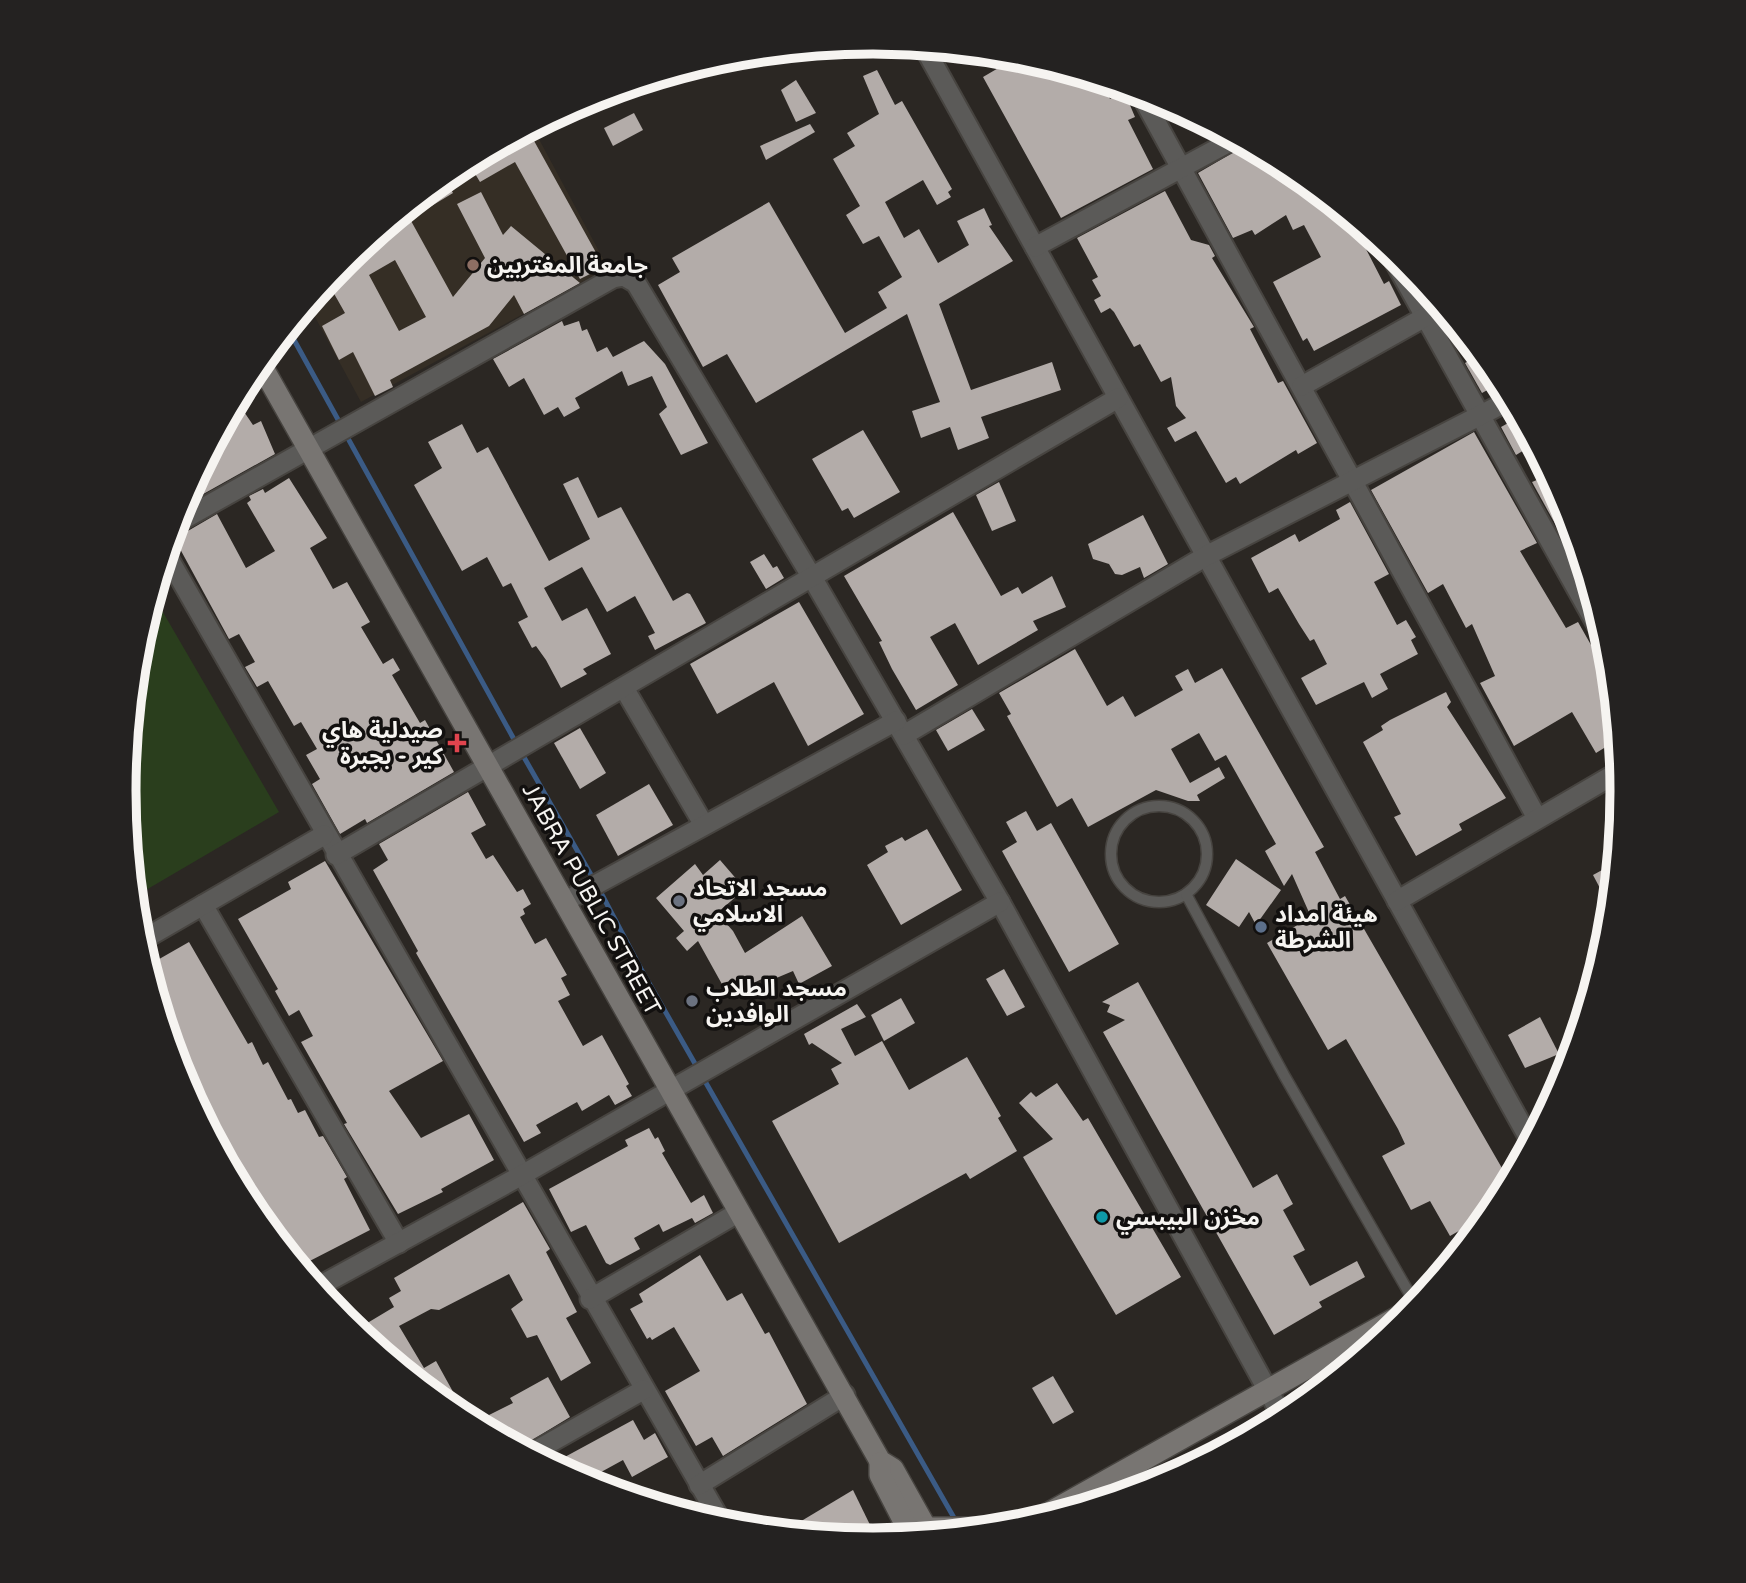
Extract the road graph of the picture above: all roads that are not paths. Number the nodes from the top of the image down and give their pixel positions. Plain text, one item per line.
1 (929, 57) edge
2 (1148, 107) edge
3 (1226, 144) edge
4 (1181, 169) junction
5 (1035, 247) junction
6 (1406, 283) edge
7 (1425, 317) junction
8 (266, 374) edge
9 (1302, 386) junction
10 (1118, 398) junction
11 (1500, 405) edge
12 (1480, 416) junction
13 (308, 449) junction
14 (1355, 482) junction
15 (189, 516) edge
16 (1206, 556) junction
17 (172, 565) edge
18 (813, 579) junction
19 (1586, 606) edge
20 (624, 688) junction
21 (900, 728) junction
22 (487, 767) junction
23 (1610, 777) edge
24 (1537, 818) junction
25 (704, 825) junction
26 (324, 835) junction
27 (336, 855) junction
28 (1186, 894) junction
29 (1397, 901) junction
30 (564, 902) junction
31 (1000, 902) junction
32 (203, 905) junction
33 (150, 936) edge
34 (670, 1090) junction
35 (1526, 1133) edge
36 (522, 1175) junction
37 (738, 1212) junction
38 (399, 1243) junction
39 (325, 1284) edge
40 (1409, 1297) edge
41 (590, 1299) junction
42 (1377, 1329) edge
43 (643, 1390) junction
44 (1268, 1392) junction
45 (845, 1395) junction
46 (1277, 1408) edge
47 (539, 1449) edge
48 (699, 1485) junction
49 (1067, 1503) edge
50 (715, 1512) edge
51 (919, 1527) edge

1 - 5 street
2 - 4 street
3 - 4 street
4 - 5 street
4 - 9 street
5 - 10 street
6 - 7 street
7 - 9 street
7 - 12 street
8 - 13 main road, JABRA PUBLIC STREET
9 - 14 street
10 - 16 street
10 - 18 street
11 - 12 street
12 - 14 street
12 - 19 street
13 - 15 street
13 - 18 street
13 - 22 main road, JABRA PUBLIC STREET
14 - 16 street
14 - 24 street
16 - 21 street
16 - 29 street
17 - 26 street
18 - 20 street
18 - 21 street
20 - 22 street
20 - 25 street
21 - 25 street
21 - 31 street
22 - 27 street
22 - 30 main road, JABRA PUBLIC STREET
23 - 24 street
24 - 29 street
25 - 30 street
26 - 27 street
26 - 32 street
27 - 36 street
28 - 28 lane
28 - 40 lane
29 - 35 street
30 - 34 main road, JABRA PUBLIC STREET
31 - 34 street
31 - 44 street
32 - 33 street
32 - 38 street
34 - 36 street
34 - 37 main road, JABRA PUBLIC STREET
36 - 38 street
36 - 41 street
37 - 41 street
37 - 45 main road, JABRA PUBLIC STREET
38 - 39 street
41 - 43 street
42 - 44 main road
43 - 47 street
43 - 48 street
44 - 46 street
44 - 49 main road
45 - 48 street
45 - 51 main road, JABRA PUBLIC STREET
48 - 50 street

